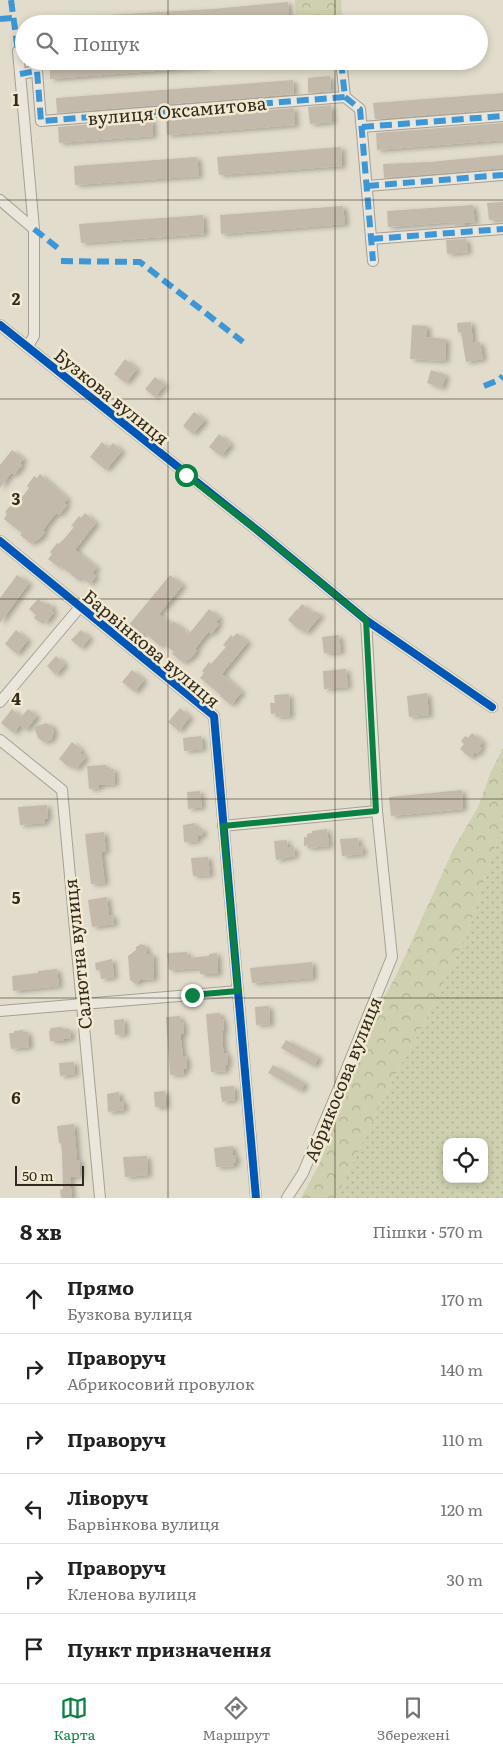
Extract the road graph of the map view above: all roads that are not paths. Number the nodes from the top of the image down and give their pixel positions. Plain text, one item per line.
1 (20, 70) edge
2 (28, 70) edge
3 (36, 70) edge
4 (343, 70) edge
5 (20, 74) junction
6 (345, 97) junction
7 (503, 116) edge
8 (362, 127) junction
9 (503, 175) edge
10 (367, 186) junction
11 (0, 200) edge
12 (34, 229) junction
13 (503, 229) edge
14 (371, 239) junction
15 (373, 260) dead end
16 (0, 325) edge
17 (28, 346) junction
18 (0, 541) edge
19 (80, 606) junction
20 (366, 620) junction
21 (0, 702) edge
22 (492, 707) dead end
23 (0, 740) edge
24 (376, 811) junction
25 (223, 826) junction
26 (238, 991) junction
27 (82, 1002) junction
28 (0, 1011) edge
29 (100, 1198) edge
30 (256, 1198) edge
31 (287, 1198) edge

1 - 5 street
2 - 5 street, вулиця Оксамитова
3 - 6 street, вулиця Оксамитова
4 - 6 street
5 - 12 street
6 - 8 street
7 - 8 street
8 - 10 street
9 - 10 street
10 - 14 street
11 - 12 street
12 - 17 street
13 - 14 street
14 - 15 street
16 - 17 street, Бузкова вулиця
17 - 20 street, Бузкова вулиця
18 - 19 street, Барвінкова вулиця
19 - 21 street
19 - 25 street, Барвінкова вулиця
20 - 22 street, Бузкова вулиця
20 - 24 street
23 - 27 street, Салютна вулиця
24 - 25 street
24 - 31 street, Абрикосова вулиця
25 - 26 street, Барвінкова вулиця
26 - 27 street
26 - 30 street, Барвінкова вулиця
27 - 28 street
27 - 29 street, Салютна вулиця

